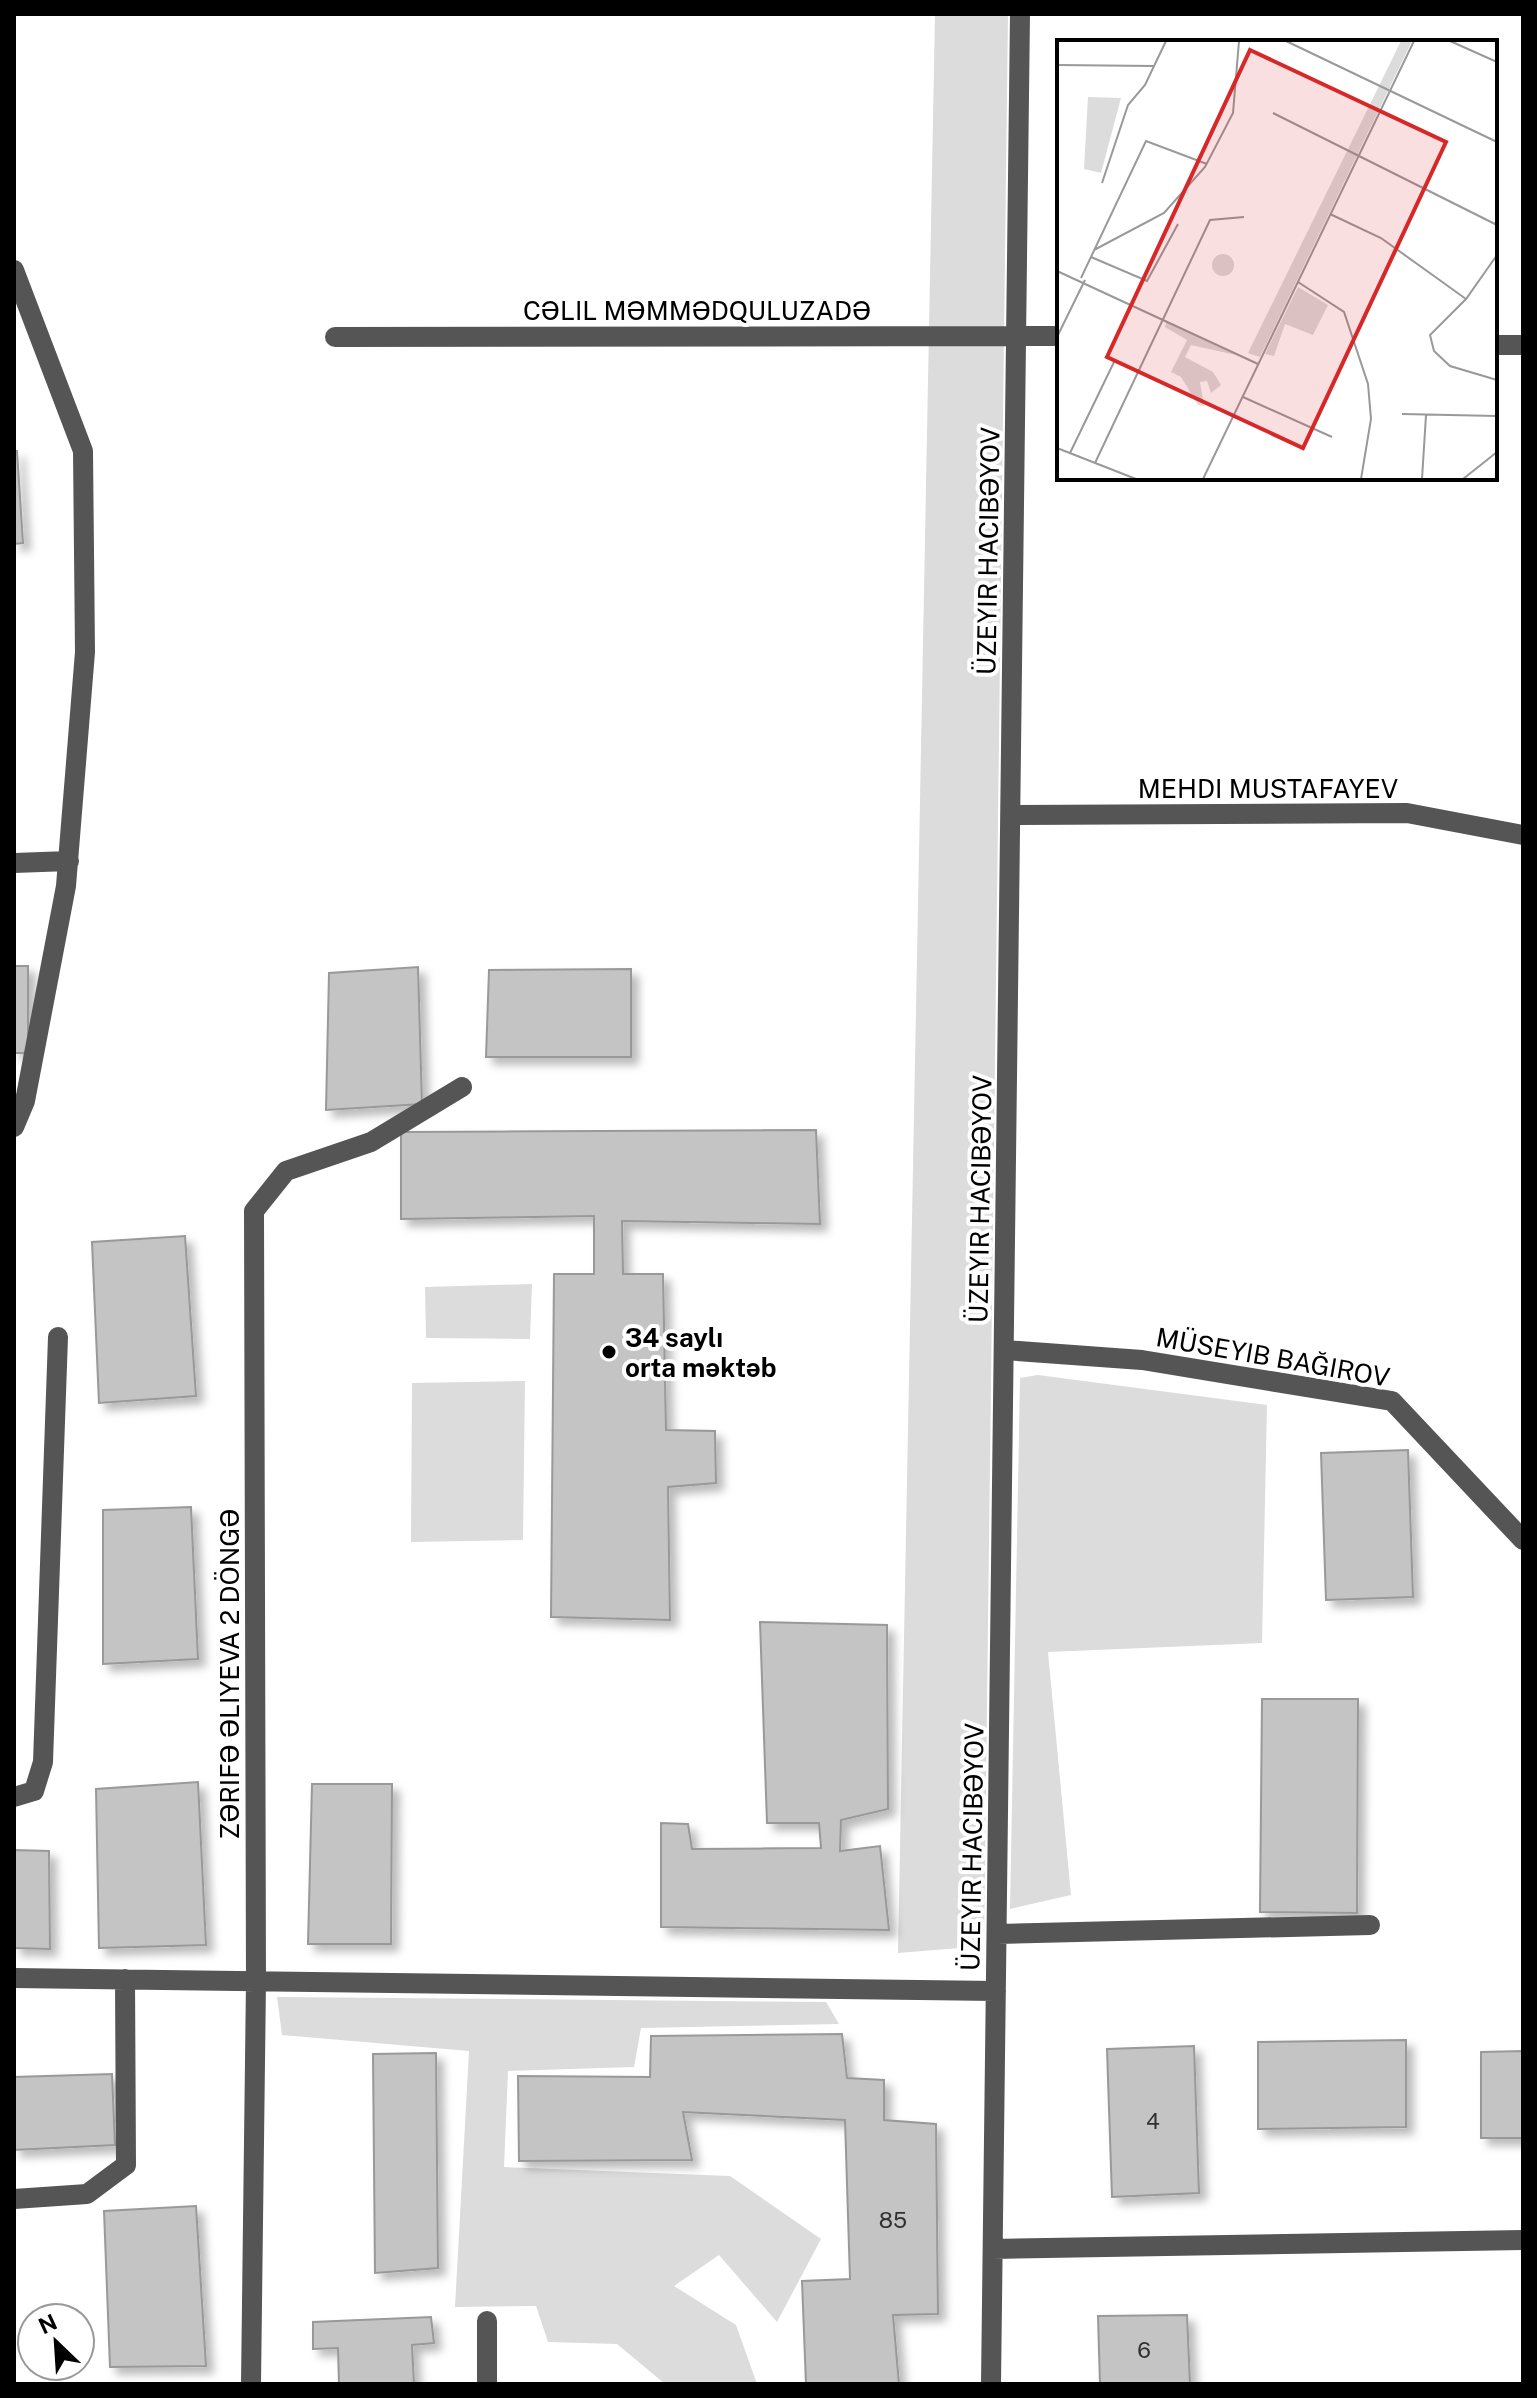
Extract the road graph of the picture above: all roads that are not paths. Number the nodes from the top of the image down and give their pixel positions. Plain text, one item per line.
1 (1020, 14) edge
2 (14, 270) edge
3 (1016, 335) junction
4 (1057, 336) edge
5 (335, 337) dead end
6 (1497, 345) edge
7 (1523, 345) edge
8 (1011, 815) junction
9 (1523, 835) edge
10 (69, 861) junction
11 (14, 863) edge
12 (462, 1087) dead end
13 (14, 1127) edge
14 (58, 1337) dead end
15 (1004, 1350) junction
16 (1523, 1540) edge
17 (14, 1797) edge
18 (1370, 1925) dead end
19 (997, 1934) junction
20 (14, 1978) edge
21 (125, 1979) junction
22 (256, 1981) junction
23 (996, 1991) junction
24 (14, 2199) edge
25 (1523, 2240) edge
26 (993, 2249) junction
27 (487, 2321) dead end
28 (251, 2384) edge
29 (487, 2384) edge
30 (991, 2384) edge

1 - 3 street
2 - 10 street
3 - 4 street, CƏLIL MƏMMƏDQULUZADƏ
3 - 5 street, CƏLIL MƏMMƏDQULUZADƏ
3 - 8 street
6 - 7 street
8 - 9 street, MEHDI MUSTAFAYEV
8 - 15 street
10 - 11 street
10 - 13 street
12 - 22 street, ZƏRIFƏ ƏLIYEVA 2 DÖNGƏ
14 - 17 street
15 - 16 street
15 - 19 street
18 - 19 street
19 - 23 street
20 - 21 street
21 - 22 street
21 - 24 street
22 - 23 street
22 - 28 street, ZƏRIFƏ ƏLIYEVA 2 DÖNGƏ
23 - 26 street
25 - 26 street
26 - 30 street
27 - 29 street

